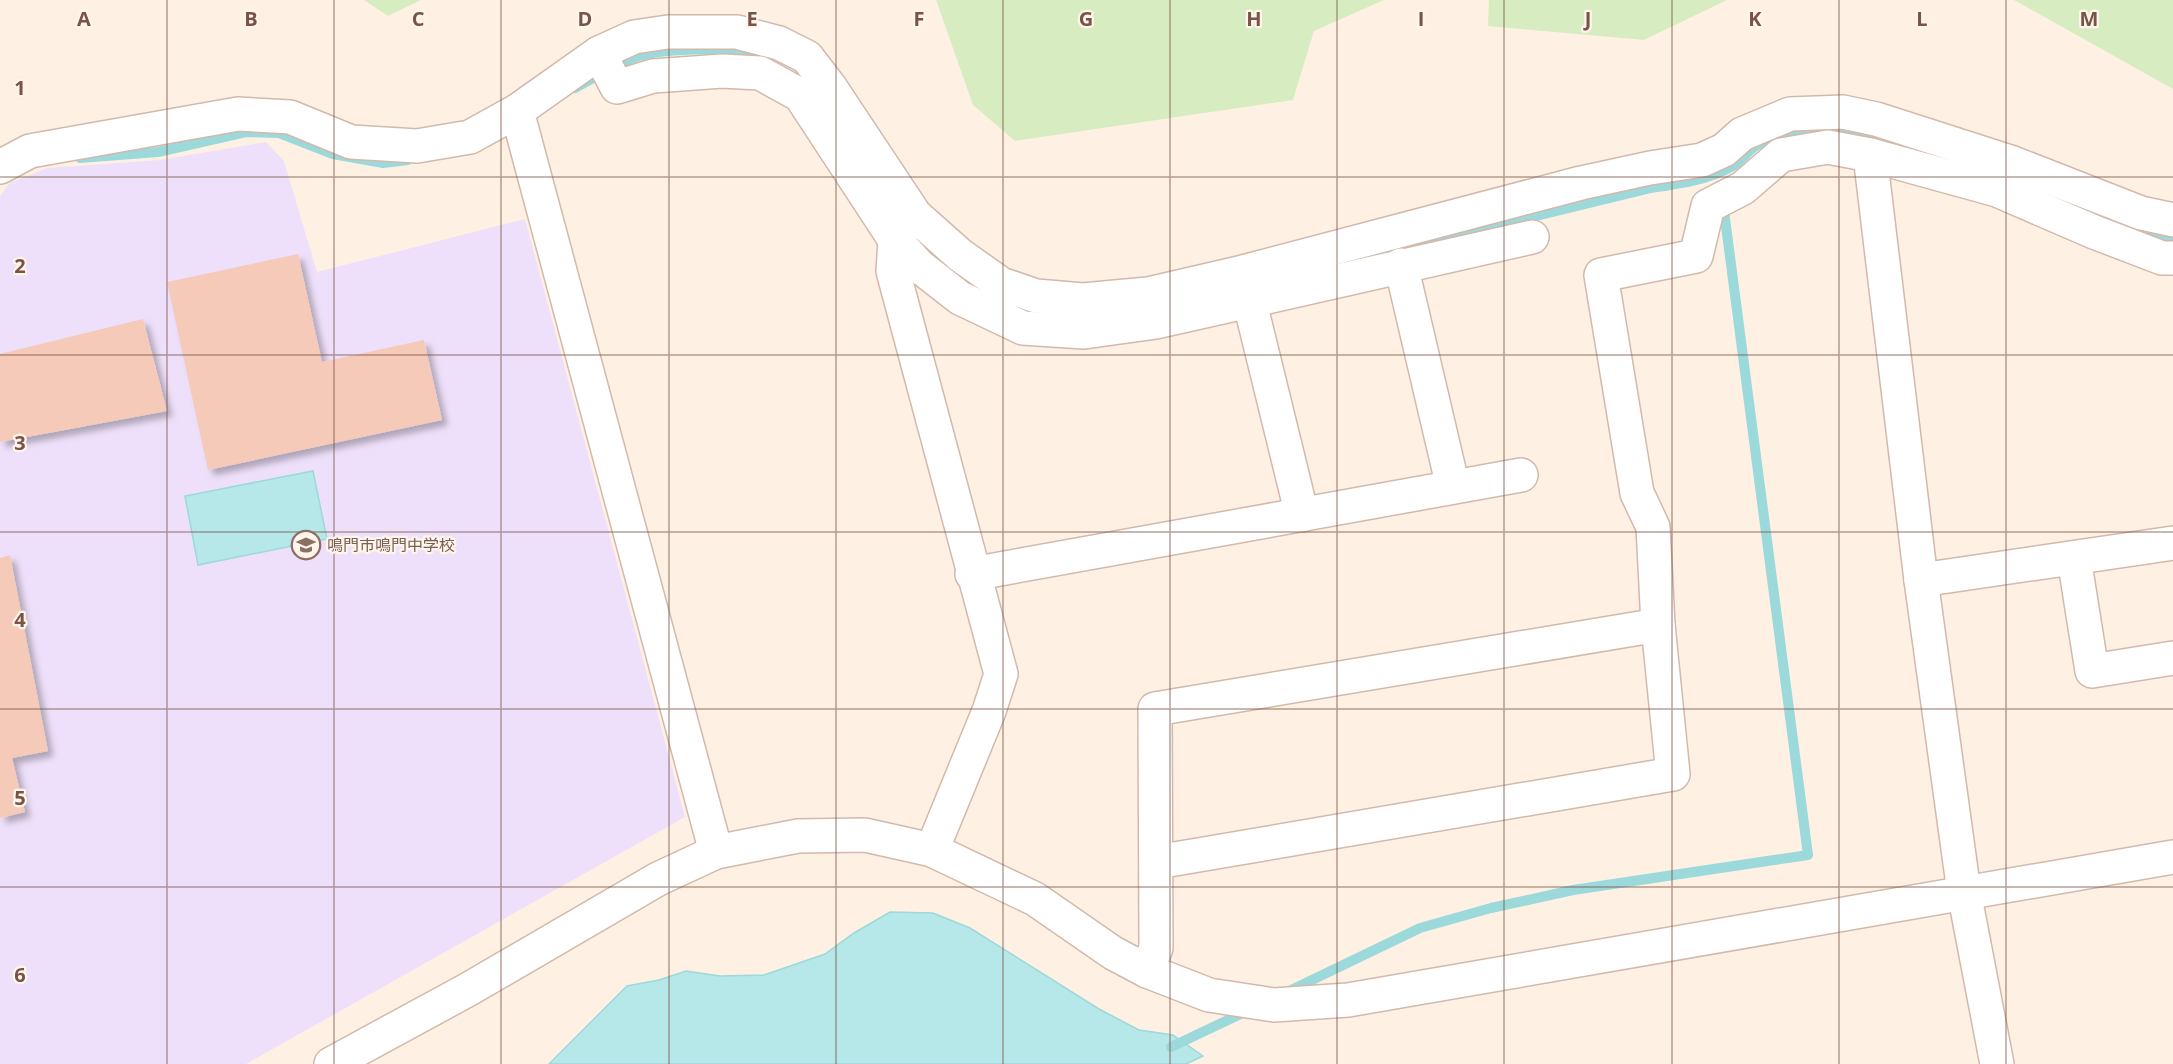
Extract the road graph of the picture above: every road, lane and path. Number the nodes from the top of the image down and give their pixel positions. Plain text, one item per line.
1 (600, 53) junction
2 (517, 111) junction
3 (1870, 155) junction
4 (0, 167) edge
5 (2173, 220) edge
6 (905, 227) junction
7 (1532, 237) dead end
8 (2173, 258) edge
9 (1401, 265) junction
10 (1249, 299) junction
11 (1521, 475) dead end
12 (1453, 488) junction
13 (1302, 515) junction
14 (2173, 543) edge
15 (2074, 558) junction
16 (972, 574) junction
17 (1921, 580) junction
18 (1658, 625) junction
19 (2173, 658) edge
20 (932, 850) junction
21 (716, 852) junction
22 (2173, 857) edge
23 (1156, 862) junction
24 (1964, 892) junction
25 (1147, 971) junction
26 (331, 1064) edge
27 (1997, 1064) edge

1 - 2 street
1 - 6 street
1 - 6 street
2 - 4 street
2 - 21 street
3 - 8 street
3 - 17 street
3 - 18 street
5 - 6 street
6 - 10 street
6 - 16 street
7 - 9 street
9 - 10 street
9 - 12 street
10 - 13 street
11 - 12 street
12 - 13 street
13 - 16 street
14 - 15 street
15 - 17 street
15 - 19 street
16 - 20 street
17 - 24 street
18 - 23 street
18 - 23 street
20 - 21 street
20 - 25 street
21 - 26 street
22 - 24 street
23 - 25 street
24 - 25 street
24 - 27 street

